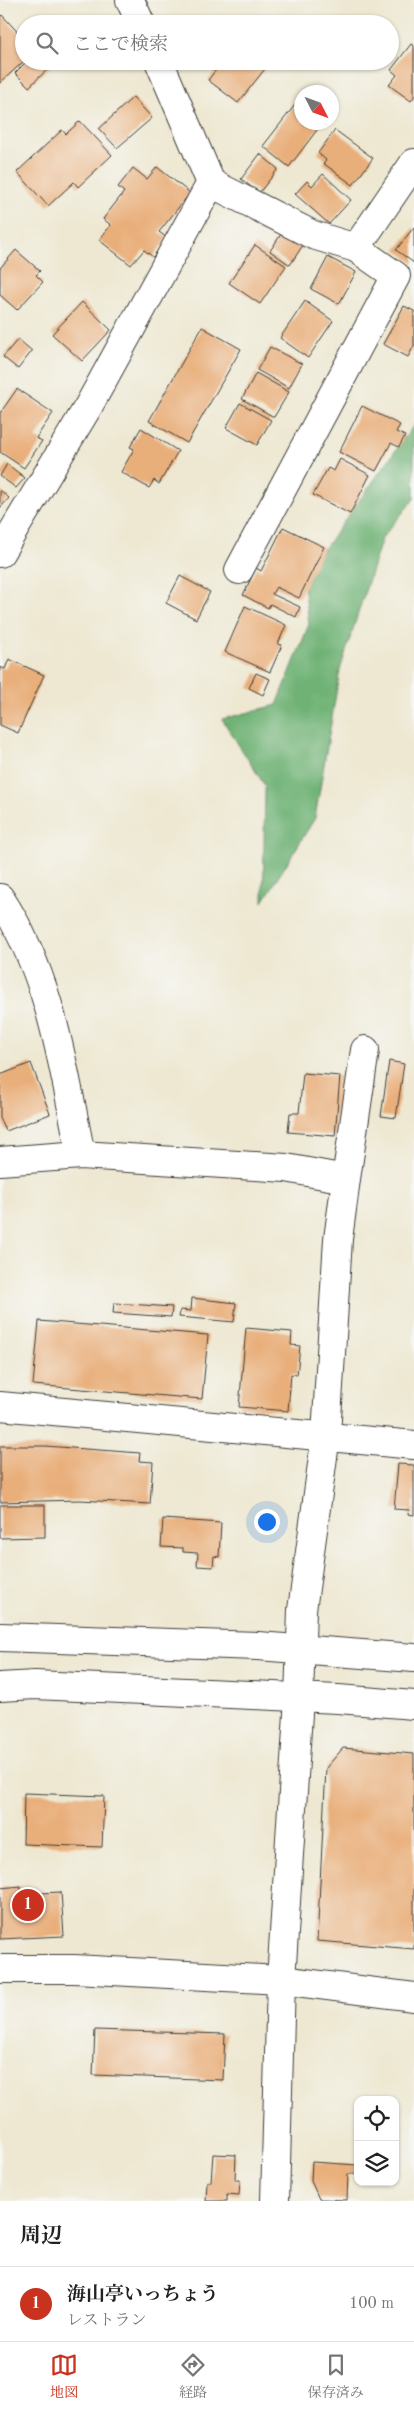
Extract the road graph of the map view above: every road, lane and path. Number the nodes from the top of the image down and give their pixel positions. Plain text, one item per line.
1 (130, 0) edge
2 (137, 15) edge
3 (162, 70) edge
4 (414, 163) edge
5 (212, 183) junction
6 (356, 248) junction
7 (0, 553) edge
8 (239, 570) dead end
9 (0, 898) edge
10 (365, 1050) dead end
11 (81, 1155) junction
12 (0, 1161) edge
13 (346, 1179) junction
14 (0, 1406) edge
15 (326, 1435) junction
16 (414, 1445) edge
17 (0, 1637) edge
18 (300, 1648) junction
19 (414, 1658) edge
20 (0, 1687) edge
21 (299, 1698) junction
22 (414, 1706) edge
23 (0, 1969) edge
24 (281, 1980) junction
25 (414, 1997) edge
26 (275, 2201) edge

1 - 2 street
3 - 5 street
4 - 6 street
5 - 6 street
5 - 7 street
6 - 8 street
9 - 11 street
10 - 13 street
11 - 12 street
11 - 13 street
13 - 15 street
14 - 15 street
15 - 16 street
15 - 18 street
17 - 18 street
18 - 19 street
18 - 21 street
20 - 21 street
21 - 22 street
21 - 24 street
23 - 24 street
24 - 25 street
24 - 26 street

